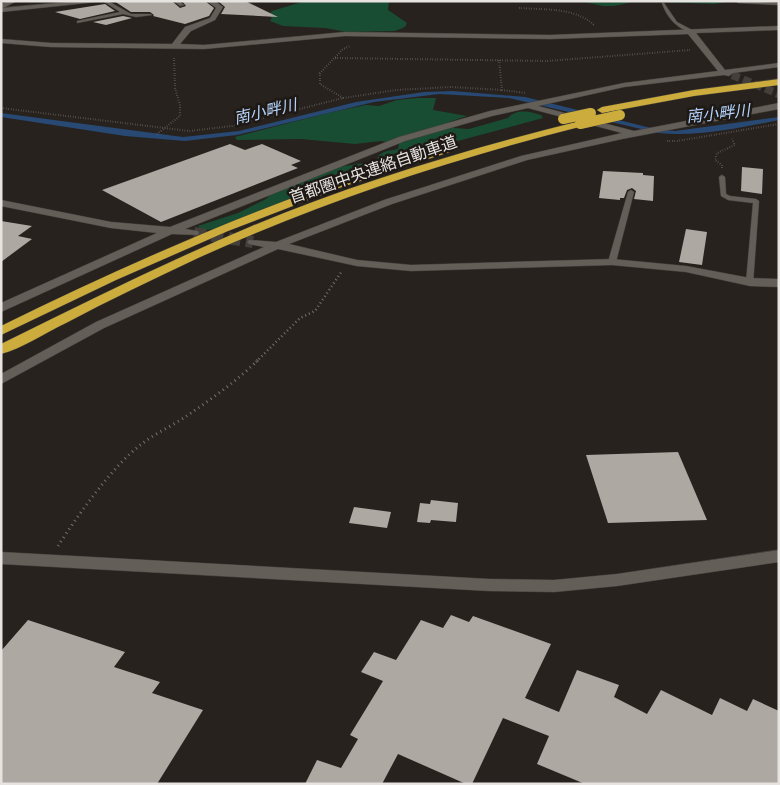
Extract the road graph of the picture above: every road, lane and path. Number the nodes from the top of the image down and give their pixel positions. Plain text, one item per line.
1 (14, 1) edge
2 (104, 1) edge
3 (176, 1) edge
4 (210, 1) edge
5 (738, 2) edge
6 (663, 4) dead end
7 (779, 4) edge
8 (182, 5) dead end
9 (1, 8) edge
10 (519, 8) dead end
11 (121, 13) junction
12 (150, 15) dead end
13 (79, 22) dead end
14 (601, 27) dead end
15 (779, 28) edge
16 (690, 31) junction
17 (1, 41) edge
18 (355, 44) dead end
19 (175, 46) junction
20 (706, 49) junction
21 (334, 58) junction
22 (499, 60) junction
23 (779, 65) edge
24 (727, 73) junction
25 (779, 82) edge
26 (779, 88) edge
27 (502, 90) junction
28 (343, 98) junction
29 (557, 100) junction
30 (529, 106) junction
31 (779, 106) edge
32 (1, 108) edge
33 (165, 128) junction
34 (157, 134) dead end
35 (634, 134) junction
36 (731, 136) dead end
37 (722, 176) joint
38 (631, 192) dead end
39 (1, 203) edge
40 (174, 230) junction
41 (194, 233) tunnel mouth
42 (252, 242) tunnel mouth
43 (277, 246) junction
44 (348, 261) junction
45 (612, 262) junction
46 (750, 282) junction
47 (779, 283) edge
48 (779, 291) edge
49 (1, 308) edge
50 (1, 331) edge
51 (1, 350) edge
52 (1, 380) edge
53 (779, 556) edge
54 (1, 558) edge
55 (48, 561) junction

1 - 9 street
2 - 9 street
2 - 11 lane
3 - 8 lane
4 - 19 street
5 - 7 lane
6 - 16 lane
10 - 14 path
11 - 12 lane
11 - 13 lane
15 - 16 street
16 - 19 street
16 - 20 street
17 - 19 street
18 - 21 path
19 - 33 path
20 - 22 path
20 - 24 street
21 - 22 path
21 - 28 path
22 - 27 path
23 - 24 street
24 - 29 street
25 - 50 highway, 首都圏中央連絡自動車道, bridge
26 - 51 highway, 首都圏中央連絡自動車道, bridge
27 - 28 path
27 - 29 path
28 - 33 path
29 - 30 street
30 - 35 street
30 - 40 street
31 - 35 street
32 - 33 path
33 - 34 path
35 - 43 street
36 - 37 path
37 - 46 lane
38 - 45 lane
39 - 40 street
40 - 41 street
40 - 49 street
42 - 43 street
43 - 44 street
43 - 52 street
44 - 45 street
44 - 55 path
45 - 46 street
46 - 47 street
46 - 48 street
53 - 55 street
54 - 55 street

